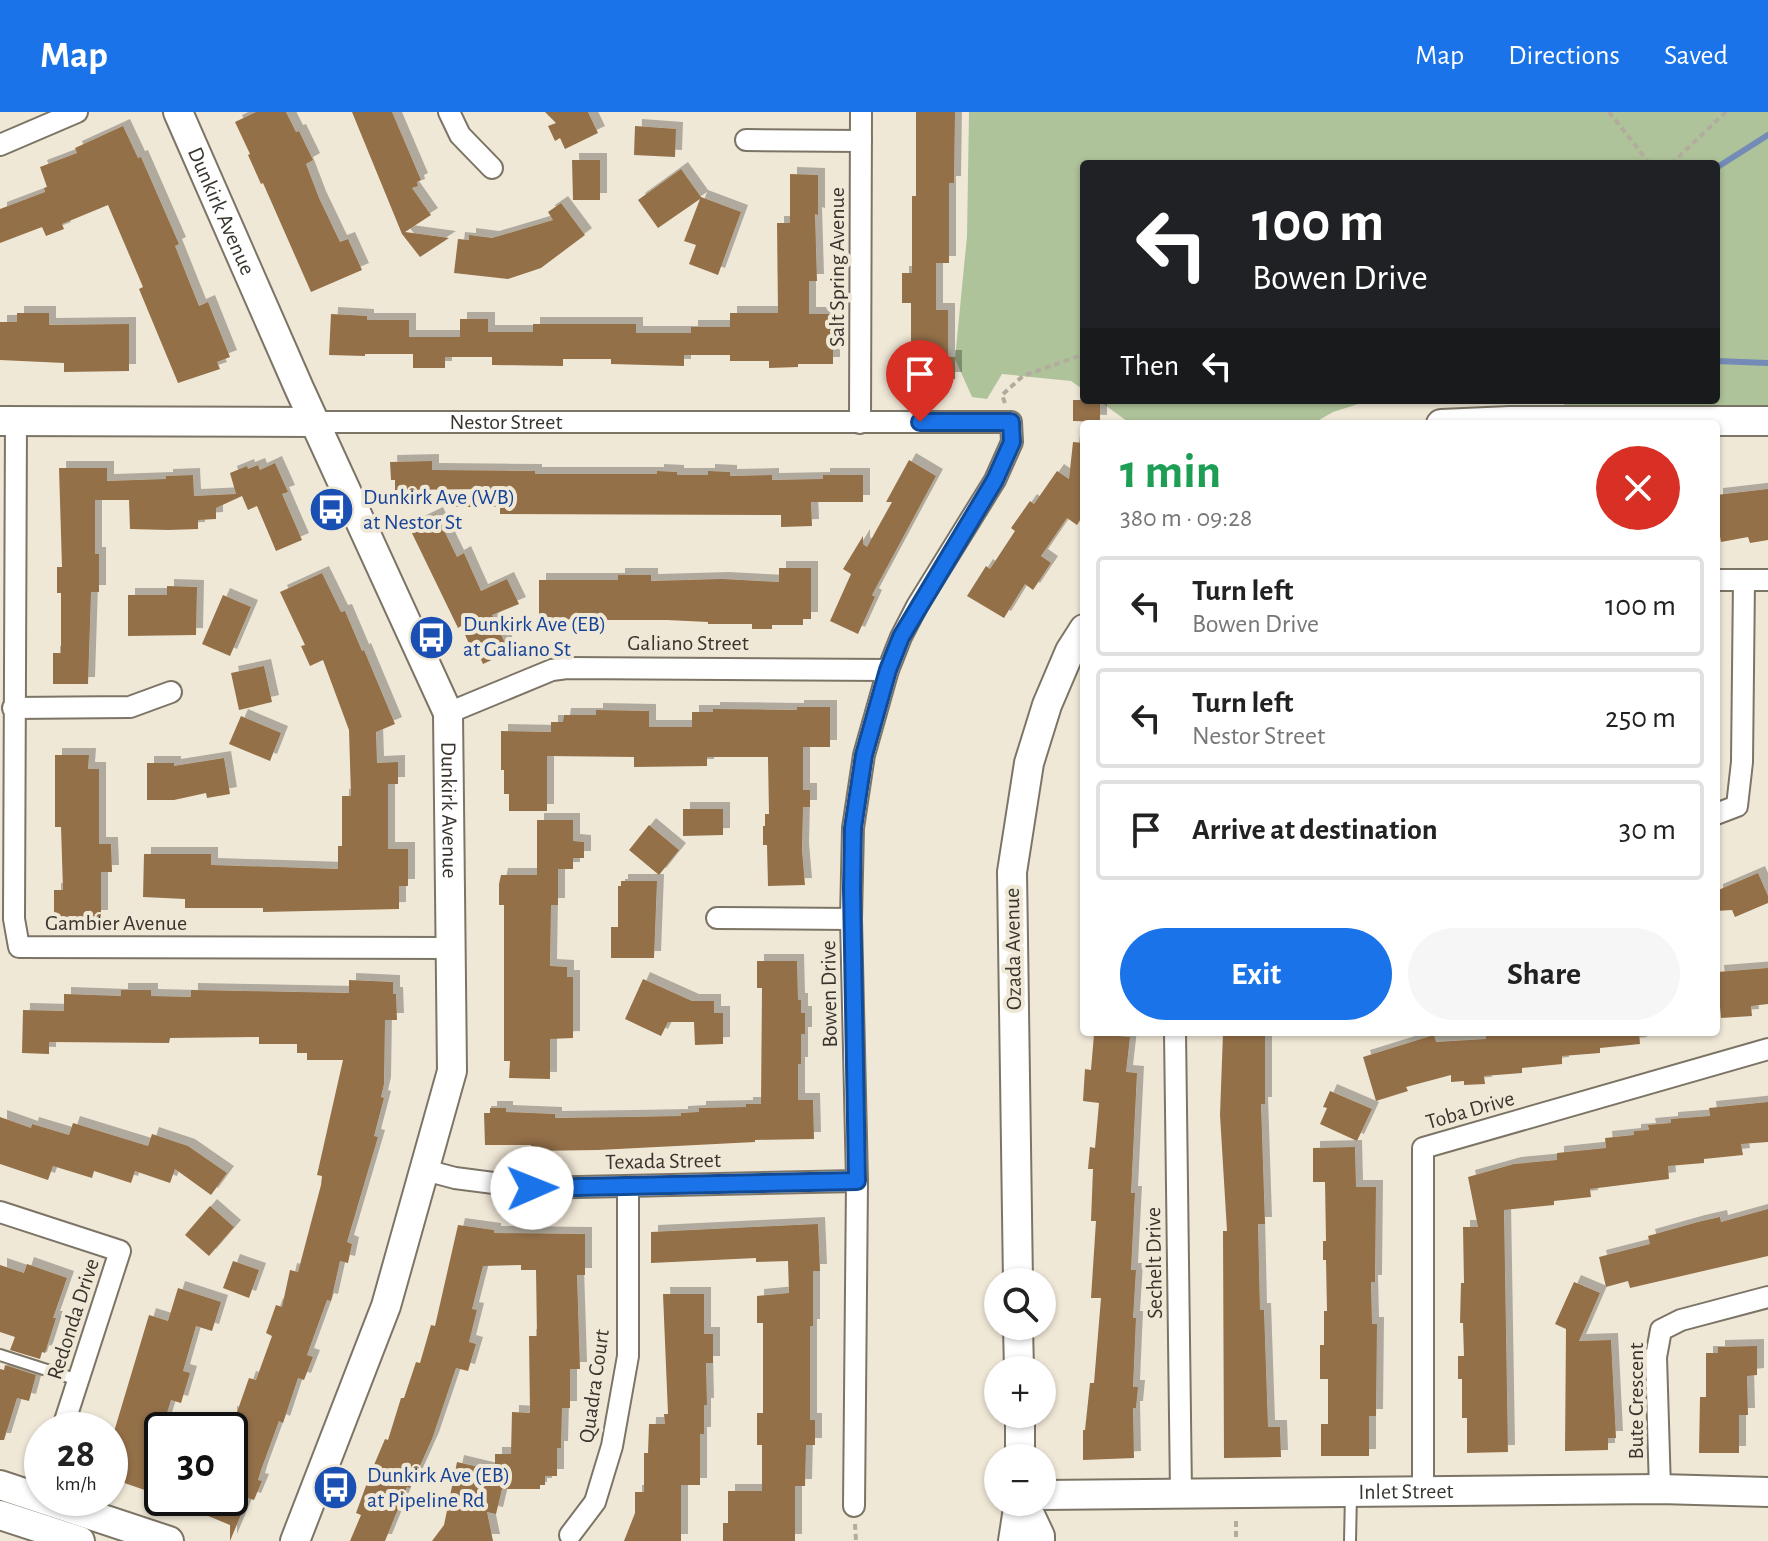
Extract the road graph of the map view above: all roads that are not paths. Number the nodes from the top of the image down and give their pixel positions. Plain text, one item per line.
1 (77, 112) edge
2 (178, 112) edge
3 (449, 112) edge
4 (861, 112) edge
5 (746, 140) dead end
6 (861, 141) junction
7 (0, 145) edge
8 (492, 168) dead end
9 (1720, 421) edge
10 (1768, 421) edge
11 (8, 422) edge
12 (314, 422) junction
13 (1011, 422) joint
14 (860, 423) junction
15 (1720, 580) edge
16 (1744, 580) junction
17 (1768, 580) edge
18 (1080, 635) edge
19 (888, 670) junction
20 (171, 692) dead end
21 (13, 708) junction
22 (448, 713) junction
23 (1720, 812) edge
24 (717, 918) dead end
25 (851, 919) junction
26 (451, 948) junction
27 (1175, 1036) edge
28 (1768, 1049) edge
29 (425, 1170) junction
30 (857, 1181) junction
31 (628, 1186) junction
32 (0, 1212) edge
33 (1018, 1268) edge
34 (1768, 1297) edge
35 (0, 1355) edge
36 (78, 1380) junction
37 (68, 1412) edge
38 (0, 1485) edge
39 (1660, 1489) junction
40 (24, 1491) edge
41 (1423, 1491) junction
42 (1351, 1492) junction
43 (1768, 1492) edge
44 (1181, 1493) junction
45 (1056, 1495) edge
46 (854, 1506) dead end
47 (98, 1516) edge
48 (1019, 1516) edge
49 (1028, 1516) edge
50 (17, 1523) edge
51 (570, 1535) dead end
52 (80, 1541) edge
53 (169, 1541) edge
54 (295, 1541) edge
55 (1013, 1541) edge
56 (1040, 1541) edge
57 (1350, 1541) edge

1 - 7 street
2 - 12 street, Dunkirk Avenue
3 - 8 street
4 - 6 street, Salt Spring Avenue
5 - 6 street
6 - 14 street, Salt Spring Avenue
9 - 10 street
11 - 12 street, Nestor Street
11 - 21 street, Gambier Avenue
12 - 14 street, Nestor Street
12 - 22 street, Dunkirk Avenue
13 - 14 street, Nestor Street
13 - 19 street, Bowen Drive
15 - 16 street
16 - 17 street
16 - 23 street
18 - 33 street, Ozada Avenue
19 - 22 street, Galiano Street
19 - 25 street, Bowen Drive
20 - 21 street
21 - 26 street, Gambier Avenue
22 - 26 street, Dunkirk Avenue
24 - 25 street
25 - 30 street, Bowen Drive
26 - 29 street, Dunkirk Avenue
27 - 44 street, Sechelt Drive
28 - 41 street, Toba Drive
29 - 31 street, Texada Street
29 - 54 street, Dunkirk Avenue
30 - 31 street, Texada Street
30 - 46 street, Bowen Drive
31 - 51 street, Quadra Court
32 - 36 street, Redonda Drive
34 - 39 street, Bute Crescent
35 - 36 lane
36 - 37 street, Redonda Drive
38 - 40 street
39 - 41 street, Inlet Street
39 - 43 street, Inlet Street
41 - 42 street, Inlet Street
42 - 44 street, Inlet Street
42 - 57 lane
44 - 45 street, Inlet Street
47 - 53 street
48 - 55 street
49 - 56 street
50 - 52 street

